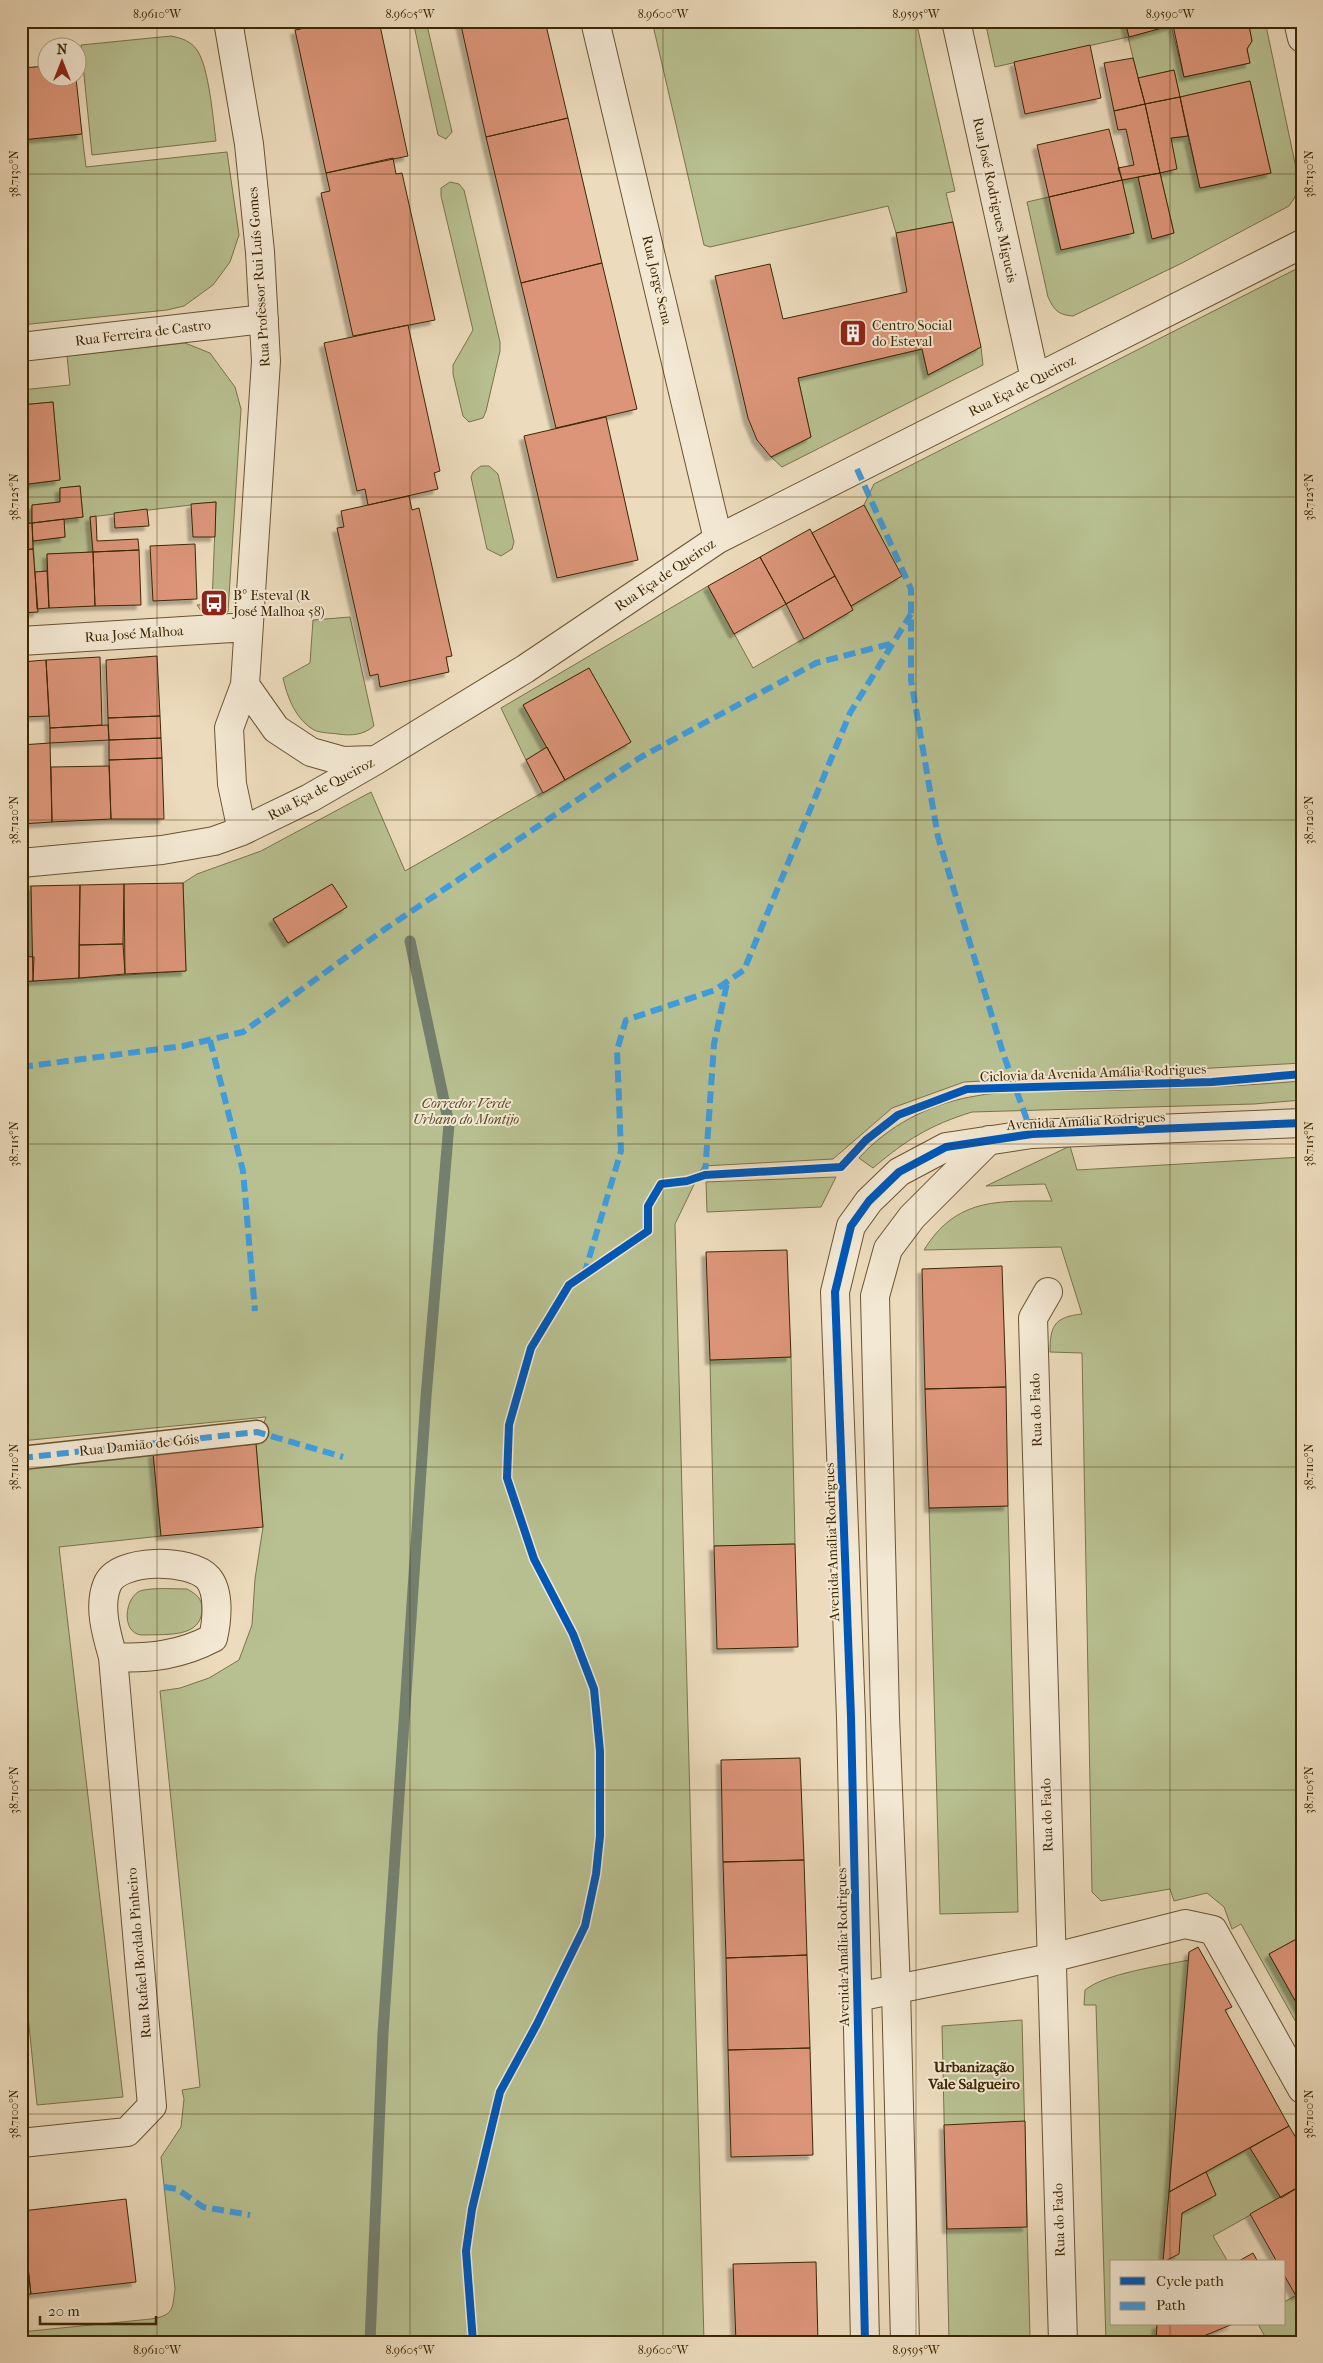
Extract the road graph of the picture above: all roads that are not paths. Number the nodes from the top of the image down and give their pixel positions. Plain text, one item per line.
1 (228, 21) edge
2 (596, 21) edge
3 (956, 21) edge
4 (1298, 21) edge
5 (1302, 38) edge
6 (1302, 244) edge
7 (264, 319) junction
8 (21, 347) edge
9 (1035, 379) junction
10 (718, 539) junction
11 (248, 626) junction
12 (21, 641) edge
13 (245, 685) junction
14 (376, 760) junction
15 (242, 831) junction
16 (21, 863) edge
17 (1302, 1123) edge
18 (989, 1140) junction
19 (1048, 1292) dead end
20 (257, 1432) dead end
21 (21, 1458) edge
22 (113, 1657) junction
23 (851, 1716) junction
24 (886, 1716) junction
25 (1051, 1958) junction
26 (896, 1989) junction
27 (857, 1997) junction
28 (1302, 2089) edge
29 (21, 2143) edge
30 (901, 2220) junction
31 (862, 2221) junction
32 (864, 2342) edge
33 (905, 2342) edge
34 (1063, 2342) edge

1 - 7 street, Rua Professor Rui Luís Gomes
2 - 10 street, Rua Jorge Sena
3 - 9 street, Rua José Rodrigues Migueis
4 - 5 street
6 - 9 street, Rua Eça de Queiroz
7 - 8 street, Rua Ferreira de Castro
7 - 11 street, Rua Professor Rui Luís Gomes
9 - 10 street, Rua Eça de Queiroz
10 - 14 street, Rua Eça de Queiroz
11 - 12 street, Rua José Malhoa
11 - 13 street, Rua Professor Rui Luís Gomes
13 - 14 street
13 - 15 street, Rua Professor Rui Luís Gomes
14 - 15 street, Rua Eça de Queiroz
15 - 16 street, Rua Eça de Queiroz
17 - 18 street, Avenida Amália Rodrigues
18 - 23 street, Avenida Amália Rodrigues
18 - 24 street, Avenida Amália Rodrigues
19 - 25 street, Rua do Fado
20 - 21 street, Rua Damião de Góis
22 - 22 street
22 - 29 street, Rua Rafael Bordalo Pinheiro
23 - 24 street
23 - 27 street, Avenida Amália Rodrigues
24 - 26 street, Avenida Amália Rodrigues
25 - 26 street
25 - 28 street
25 - 34 street, Rua do Fado
26 - 27 street
26 - 30 street, Avenida Amália Rodrigues
27 - 31 street, Avenida Amália Rodrigues
30 - 31 street
30 - 33 street, Avenida Amália Rodrigues
31 - 32 street, Avenida Amália Rodrigues

